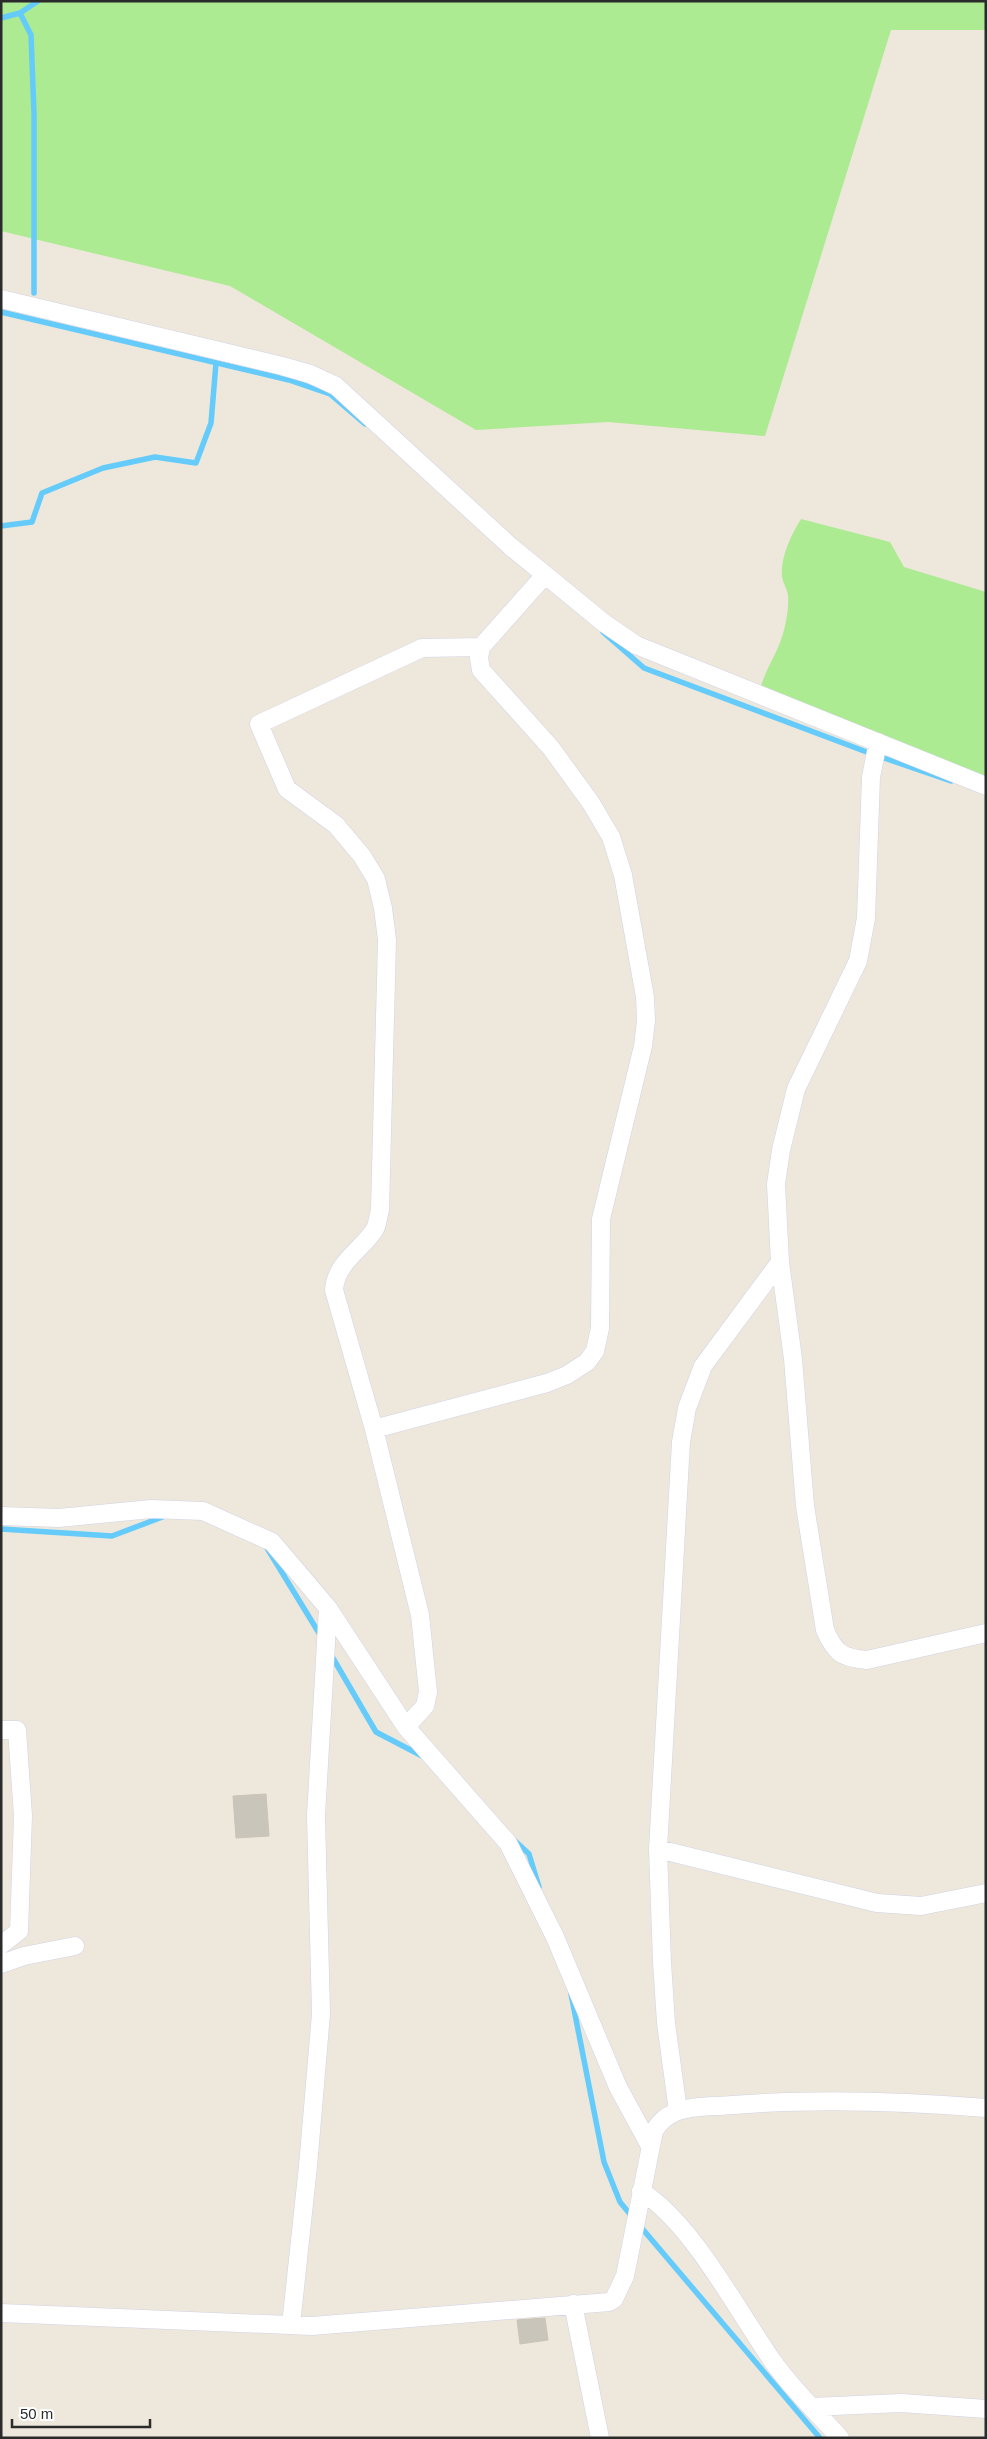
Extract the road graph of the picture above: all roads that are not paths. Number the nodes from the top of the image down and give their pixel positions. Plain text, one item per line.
1 (1, 299) edge
2 (545, 575) junction
3 (480, 647) junction
4 (877, 746) junction
5 (986, 786) edge
6 (780, 1262) junction
7 (374, 1429) junction
8 (1, 1516) edge
9 (328, 1608) junction
10 (986, 1633) edge
11 (406, 1727) junction
12 (1, 1730) edge
13 (658, 1849) junction
14 (986, 1893) edge
15 (1, 1945) edge
16 (75, 1946) dead end
17 (1, 1964) edge
18 (986, 2108) edge
19 (678, 2111) junction
20 (650, 2146) junction
21 (645, 2198) junction
22 (574, 2304) junction
23 (1, 2313) edge
24 (291, 2325) junction
25 (812, 2407) junction
26 (986, 2409) edge
27 (600, 2438) edge
28 (840, 2438) edge

1 - 2 street
2 - 3 street
2 - 4 street
3 - 7 street
3 - 7 street
4 - 5 street
4 - 6 street
6 - 10 street
6 - 13 street
7 - 11 street
8 - 9 street
9 - 11 street
9 - 24 street
11 - 20 street
12 - 15 street
13 - 14 street
13 - 19 street
16 - 17 street
18 - 19 street
19 - 20 street
20 - 21 street
21 - 22 street
21 - 25 street
22 - 24 street
22 - 27 street
23 - 24 street
25 - 26 street
25 - 28 street

